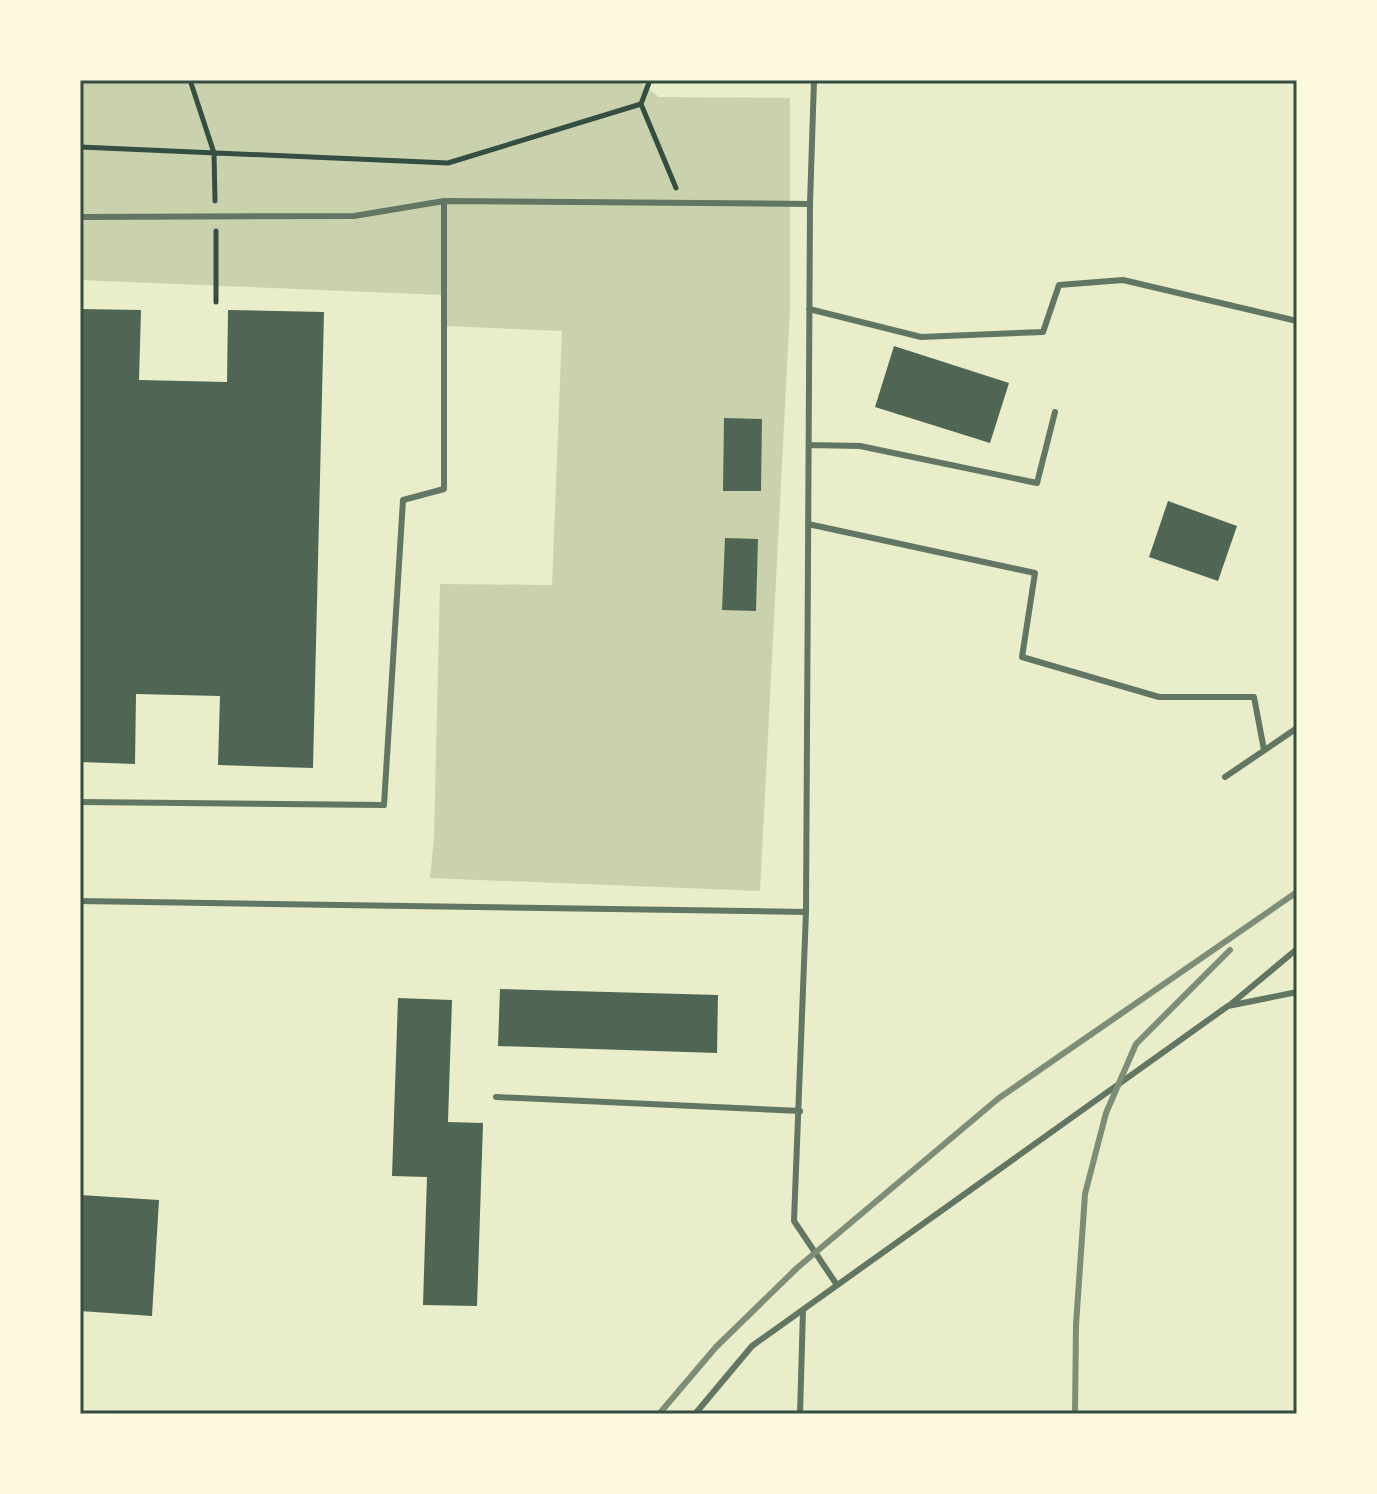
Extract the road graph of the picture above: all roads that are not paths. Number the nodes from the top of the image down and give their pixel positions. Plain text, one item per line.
1 (814, 80) edge
2 (444, 201) junction
3 (810, 204) junction
4 (80, 217) edge
5 (809, 309) junction
6 (1297, 321) edge
7 (1055, 412) dead end
8 (809, 445) junction
9 (808, 524) junction
10 (1297, 728) edge
11 (1264, 750) junction
12 (1225, 777) dead end
13 (80, 802) edge
14 (80, 901) edge
15 (806, 912) junction
16 (1297, 949) edge
17 (1297, 992) edge
18 (1228, 1006) junction
19 (496, 1097) dead end
20 (800, 1111) junction
21 (837, 1285) junction
22 (803, 1310) junction
23 (695, 1414) edge
24 (800, 1414) edge

1 - 3 lane
2 - 3 lane
2 - 4 lane
2 - 13 lane
3 - 5 lane
5 - 6 lane
5 - 8 lane
7 - 8 lane
8 - 9 lane
9 - 11 lane
9 - 15 lane
10 - 11 lane
11 - 12 lane
14 - 15 lane
15 - 20 lane
16 - 18 lane
17 - 18 lane
18 - 21 lane
19 - 20 lane
20 - 21 lane
21 - 22 lane
22 - 23 lane
22 - 24 lane

